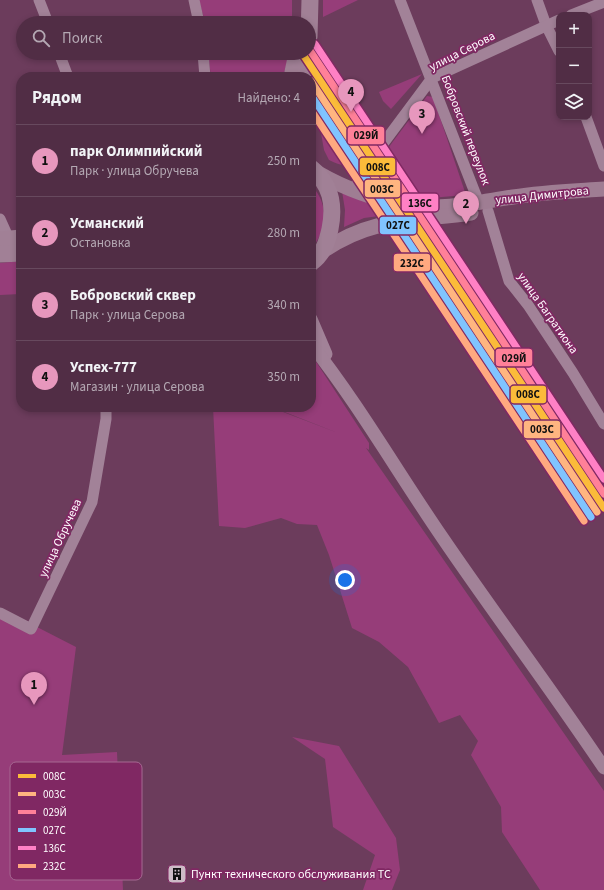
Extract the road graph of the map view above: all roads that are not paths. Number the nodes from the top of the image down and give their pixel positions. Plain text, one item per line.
1 (40, 0) edge
2 (194, 0) edge
3 (298, 0) edge
4 (310, 0) edge
5 (400, 0) edge
6 (537, 0) edge
7 (604, 2) edge
8 (579, 12) edge
9 (46, 16) edge
10 (197, 16) edge
11 (298, 16) edge
12 (310, 16) edge
13 (556, 21) edge
14 (546, 25) junction
15 (558, 48) edge
16 (62, 60) edge
17 (204, 60) edge
18 (296, 60) edge
19 (308, 60) edge
20 (66, 72) edge
21 (205, 72) edge
22 (293, 72) edge
23 (308, 72) edge
24 (432, 78) junction
25 (587, 120) edge
26 (604, 166) edge
27 (316, 171) edge
28 (316, 172) edge
29 (354, 189) junction
30 (604, 189) edge
31 (604, 198) edge
32 (484, 207) junction
33 (0, 220) edge
34 (10, 239) edge
35 (16, 253) edge
36 (0, 254) edge
37 (318, 256) edge
38 (316, 330) edge
39 (316, 350) edge
40 (337, 377) junction
41 (106, 412) edge
42 (604, 424) edge
43 (0, 613) edge
44 (604, 768) edge

1 - 9 street
2 - 10 street
3 - 11 main road
4 - 12 main road
5 - 24 street, Бобровский переулок
6 - 14 street
7 - 8 street
13 - 14 street, улица Серова
14 - 15 street
14 - 24 street, улица Серова
16 - 20 street
17 - 21 street
18 - 22 main road
19 - 23 main road
24 - 29 street, улица Серова
24 - 32 street, Бобровский переулок
25 - 26 street
27 - 29 main road, улица Димитрова
28 - 37 main road
29 - 32 main road, улица Димитрова
30 - 32 main road, улица Димитрова
31 - 32 main road, улица Димитрова
32 - 37 main road, улица Димитрова
32 - 42 street, улица Багратиона
33 - 34 street
35 - 36 main road
38 - 40 street
39 - 40 street
40 - 44 street
41 - 43 street, улица Обручева

